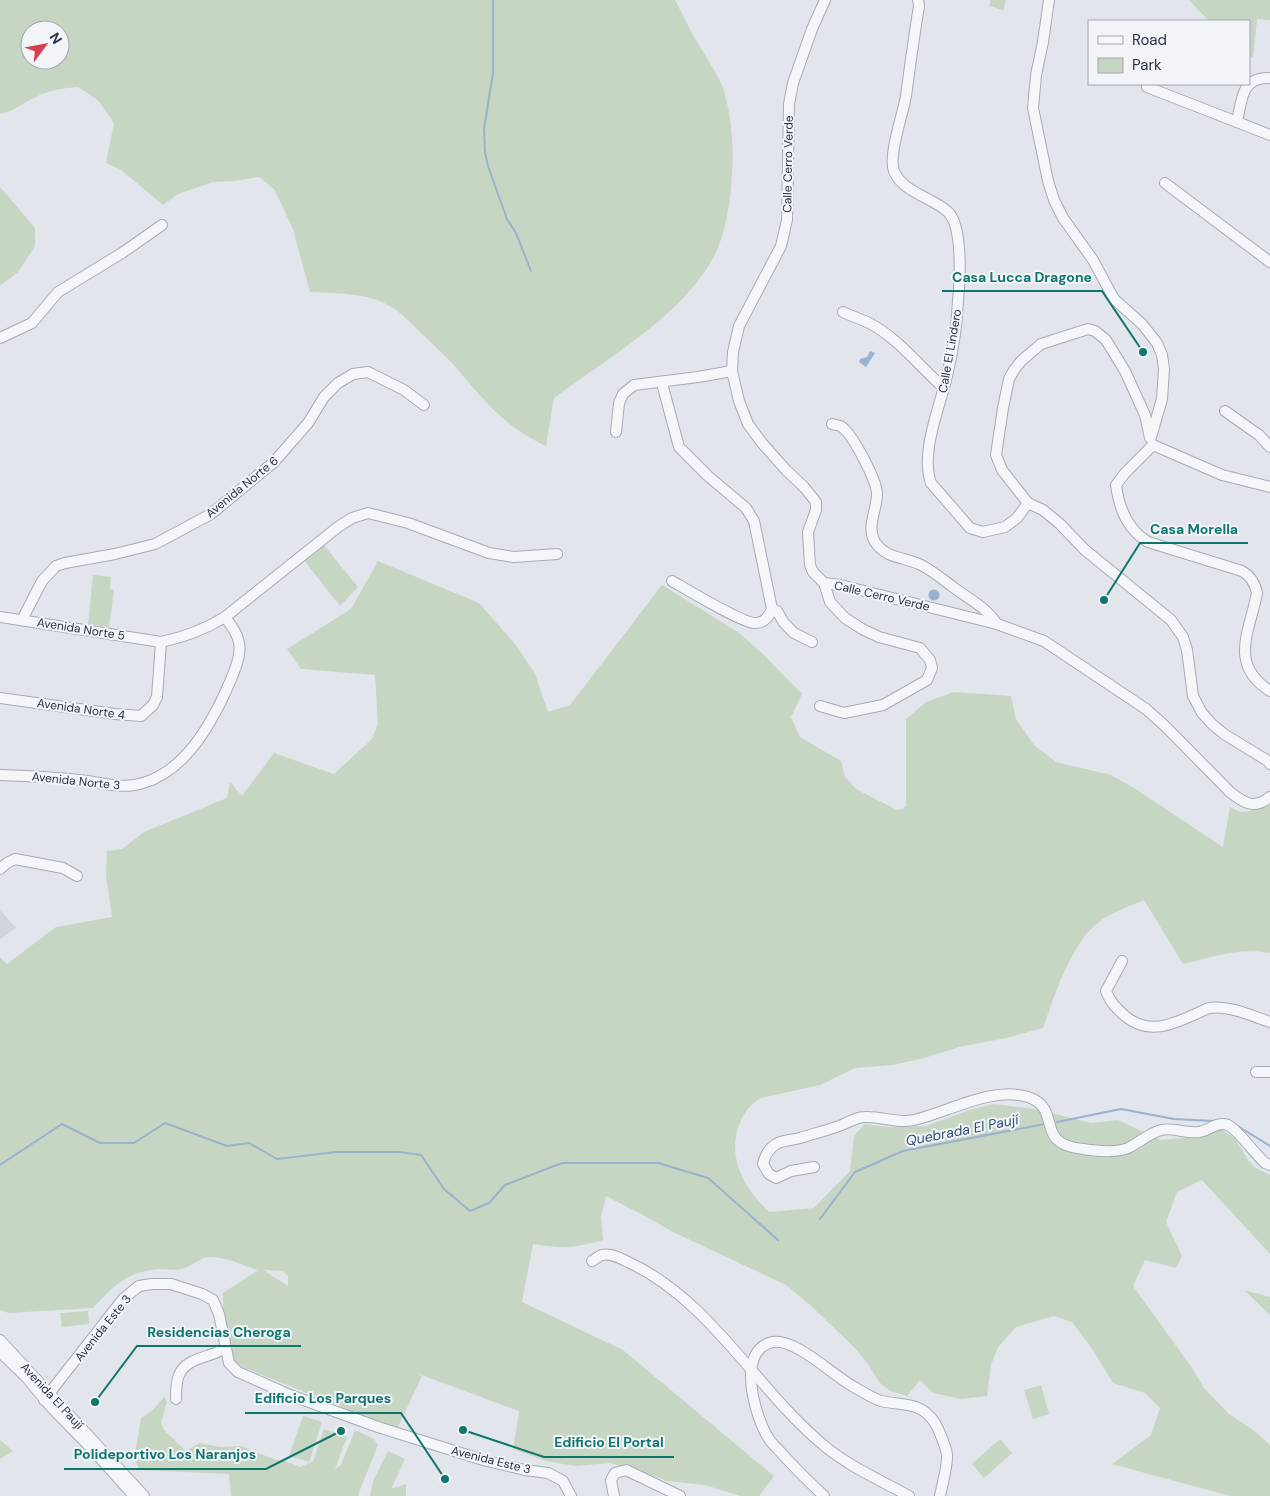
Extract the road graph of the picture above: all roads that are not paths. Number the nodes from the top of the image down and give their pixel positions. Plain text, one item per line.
1 (825, 0) edge
2 (918, 0) edge
3 (1049, 0) edge
4 (1270, 78) edge
5 (1250, 83) edge
6 (1249, 85) edge
7 (1147, 87) dead end
8 (1237, 122) junction
9 (1270, 135) edge
10 (1165, 183) dead end
11 (162, 225) dead end
12 (1270, 262) edge
13 (843, 312) dead end
14 (0, 338) edge
15 (732, 371) junction
16 (664, 382) junction
17 (944, 388) junction
18 (424, 405) dead end
19 (1226, 410) dead end
20 (832, 424) dead end
21 (616, 432) dead end
22 (1151, 441) junction
23 (1270, 447) edge
24 (1270, 488) edge
25 (1028, 503) junction
26 (557, 554) dead end
27 (672, 581) dead end
28 (824, 583) junction
29 (772, 609) junction
30 (225, 616) junction
31 (0, 617) edge
32 (22, 620) junction
33 (997, 624) junction
34 (161, 642) junction
35 (812, 642) dead end
36 (1270, 691) edge
37 (0, 698) edge
38 (820, 706) dead end
39 (1270, 764) edge
40 (0, 775) edge
41 (1270, 797) edge
42 (0, 869) edge
43 (77, 876) dead end
44 (1122, 961) dead end
45 (1270, 1022) edge
46 (1256, 1072) dead end
47 (1270, 1072) edge
48 (1270, 1165) edge
49 (814, 1167) dead end
50 (592, 1261) dead end
51 (0, 1340) edge
52 (226, 1348) junction
53 (0, 1352) edge
54 (751, 1368) junction
55 (47, 1397) junction
56 (176, 1399) dead end
57 (134, 1496) edge
58 (144, 1496) edge
59 (570, 1496) edge
60 (614, 1496) edge
61 (680, 1496) edge
62 (824, 1496) edge
63 (909, 1496) edge
64 (940, 1496) edge

1 - 15 street, Calle Cerro Verde
2 - 17 street, Calle El Lindero
3 - 22 street
4 - 5 street
6 - 8 street
7 - 8 street
8 - 9 street
10 - 12 street
11 - 14 street
13 - 17 street
15 - 16 street
15 - 28 street, Calle Cerro Verde
16 - 21 street
16 - 29 street
17 - 25 street, Calle El Lindero
18 - 32 street, Avenida Norte 6
19 - 23 street
20 - 33 street
22 - 24 street
22 - 25 street
22 - 36 street
25 - 39 street
26 - 30 street
27 - 29 street
28 - 33 street, Calle Cerro Verde
28 - 38 street
29 - 35 street
30 - 34 street
30 - 40 street, Avenida Norte 3
31 - 32 street, Avenida Norte 5
32 - 34 street, Avenida Norte 5
33 - 41 street, Calle Cerro Verde
34 - 37 street, Avenida Norte 4
42 - 43 street
44 - 45 street
46 - 47 street
48 - 49 street
50 - 54 street
51 - 55 street, Avenida El Paují
52 - 55 street, Avenida Este 3
52 - 56 street
52 - 59 street, Avenida Este 3
53 - 55 street, Avenida El Paují
54 - 62 street
54 - 63 street
54 - 64 street
55 - 57 street, Avenida El Paují
55 - 58 street, Avenida El Paují
60 - 61 street

